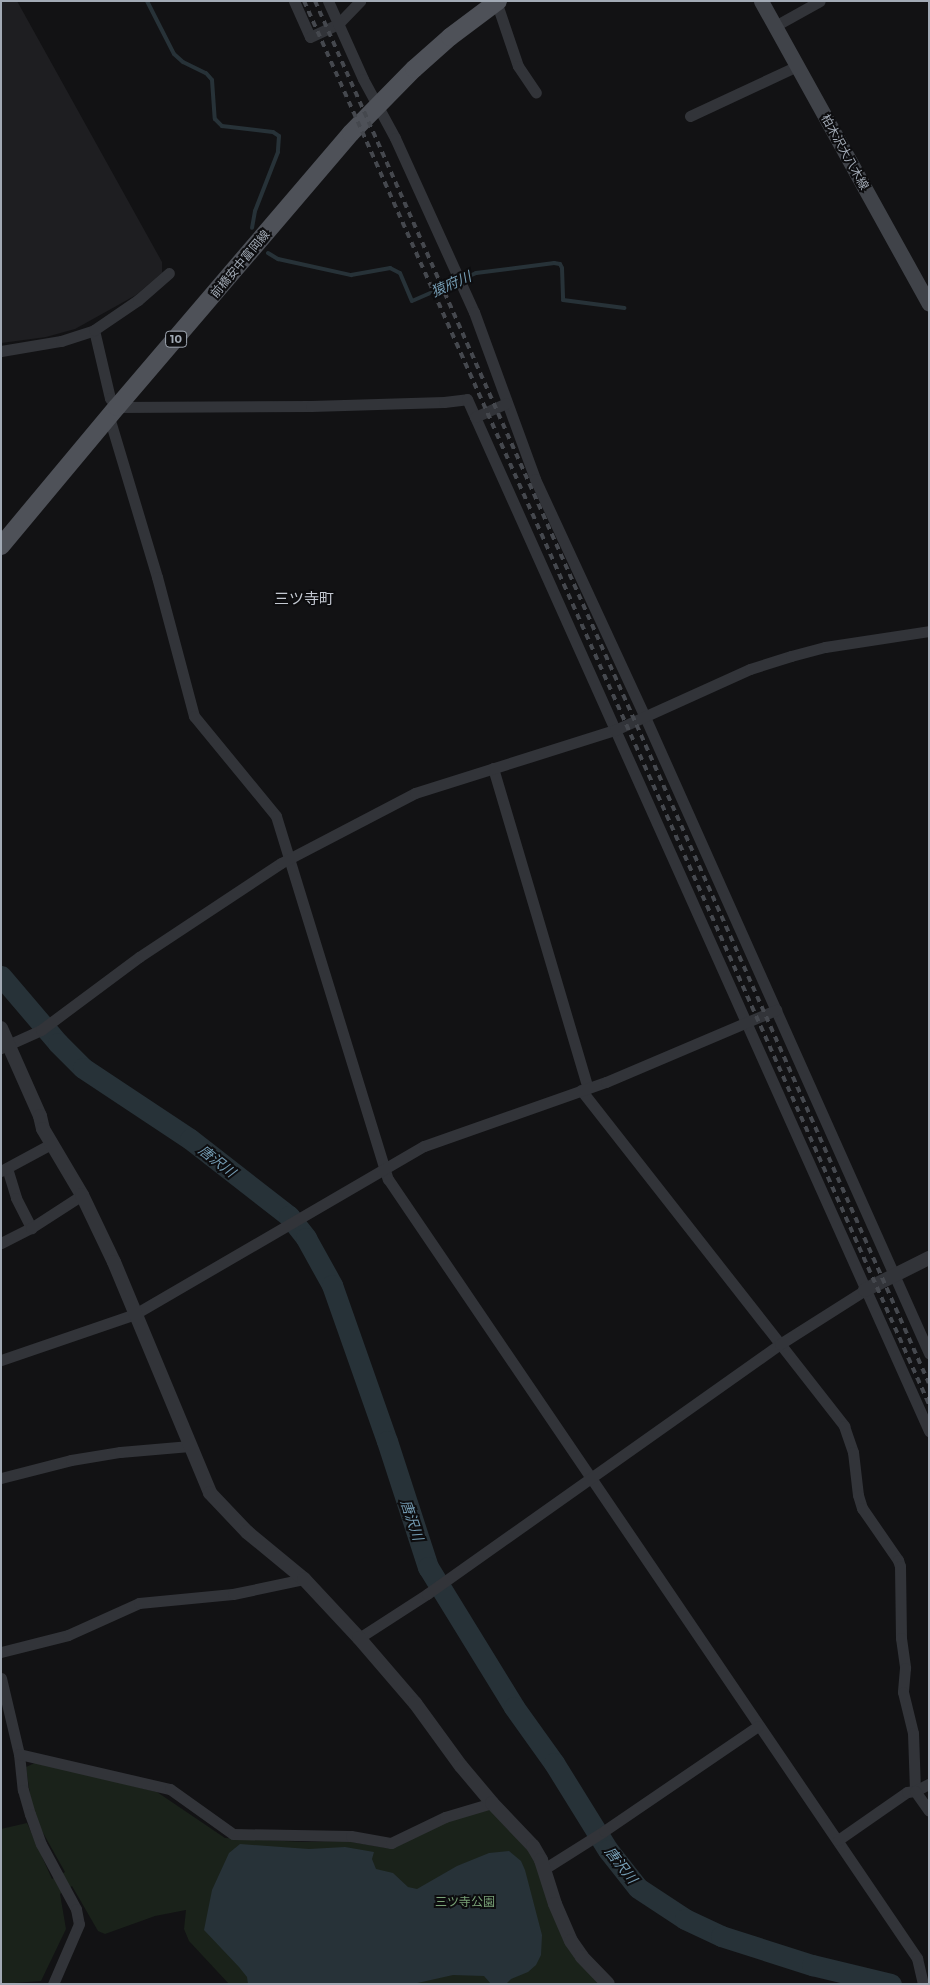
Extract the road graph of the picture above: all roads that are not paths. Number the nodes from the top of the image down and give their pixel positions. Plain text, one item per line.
1 (294, 1) edge
2 (328, 1) edge
3 (360, 1) edge
4 (761, 1) edge
5 (820, 1) edge
6 (497, 3) edge
7 (338, 24) junction
8 (775, 26) junction
9 (797, 66) junction
10 (536, 93) dead end
11 (377, 105) junction
12 (690, 116) dead end
13 (170, 273) dead end
14 (929, 304) edge
15 (94, 330) junction
16 (1, 351) edge
17 (506, 403) junction
18 (113, 412) junction
19 (475, 417) junction
20 (1, 546) edge
21 (929, 631) edge
22 (645, 717) junction
23 (615, 730) junction
24 (494, 768) junction
25 (290, 858) junction
26 (776, 1010) junction
27 (746, 1023) junction
28 (1, 1028) edge
29 (4, 1046) edge
30 (585, 1089) junction
31 (51, 1144) junction
32 (4, 1169) edge
33 (384, 1171) junction
34 (82, 1195) junction
35 (31, 1228) junction
36 (1, 1243) edge
37 (929, 1258) edge
38 (893, 1276) junction
39 (865, 1290) junction
40 (135, 1314) junction
41 (780, 1344) junction
42 (929, 1354) edge
43 (1, 1360) edge
44 (929, 1431) edge
45 (190, 1446) junction
46 (591, 1477) junction
47 (1, 1478) edge
48 (304, 1579) junction
49 (359, 1638) junction
50 (1, 1652) edge
51 (1, 1678) edge
52 (6, 1720) edge
53 (758, 1726) junction
54 (19, 1754) junction
55 (929, 1784) edge
56 (915, 1791) junction
57 (492, 1803) junction
58 (929, 1811) edge
59 (838, 1840) junction
60 (544, 1869) junction
61 (923, 1982) edge
62 (53, 1984) edge
63 (608, 1984) edge

1 - 7 street
2 - 7 street
3 - 7 street
4 - 8 main road, 柏木沢大八木線
5 - 8 street
6 - 10 street
6 - 11 main road, 前橋安中富岡線 / 10
7 - 11 street
8 - 9 main road, 柏木沢大八木線
9 - 12 street
9 - 14 main road, 柏木沢大八木線
11 - 17 street
11 - 18 main road, 前橋安中富岡線 / 10
13 - 15 street
15 - 16 street
15 - 18 street
17 - 19 street
17 - 22 street
18 - 19 street
18 - 20 main road, 前橋安中富岡線 / 10
18 - 25 street
19 - 23 street
21 - 22 street
22 - 23 street
22 - 26 street
23 - 24 street
23 - 27 street
24 - 25 street
24 - 30 street
25 - 29 street
25 - 33 street
26 - 27 street
26 - 38 street
27 - 30 street
27 - 39 street
28 - 29 street
29 - 31 street
30 - 33 street
30 - 41 street
31 - 32 street
31 - 34 street
32 - 35 street
33 - 40 street
33 - 46 street
34 - 35 street
34 - 40 street
35 - 36 street
37 - 38 street
38 - 39 street
38 - 42 street
39 - 41 street
39 - 44 street
40 - 43 street
40 - 45 street
41 - 46 street
41 - 56 street
45 - 47 street
45 - 48 street
46 - 49 street
46 - 53 street
48 - 49 street
48 - 50 street
49 - 57 street
51 - 52 street
52 - 54 street
53 - 59 street
53 - 60 street
54 - 57 street
54 - 62 street
55 - 56 street
56 - 58 street
56 - 59 street
57 - 60 street
59 - 61 street
60 - 63 street

